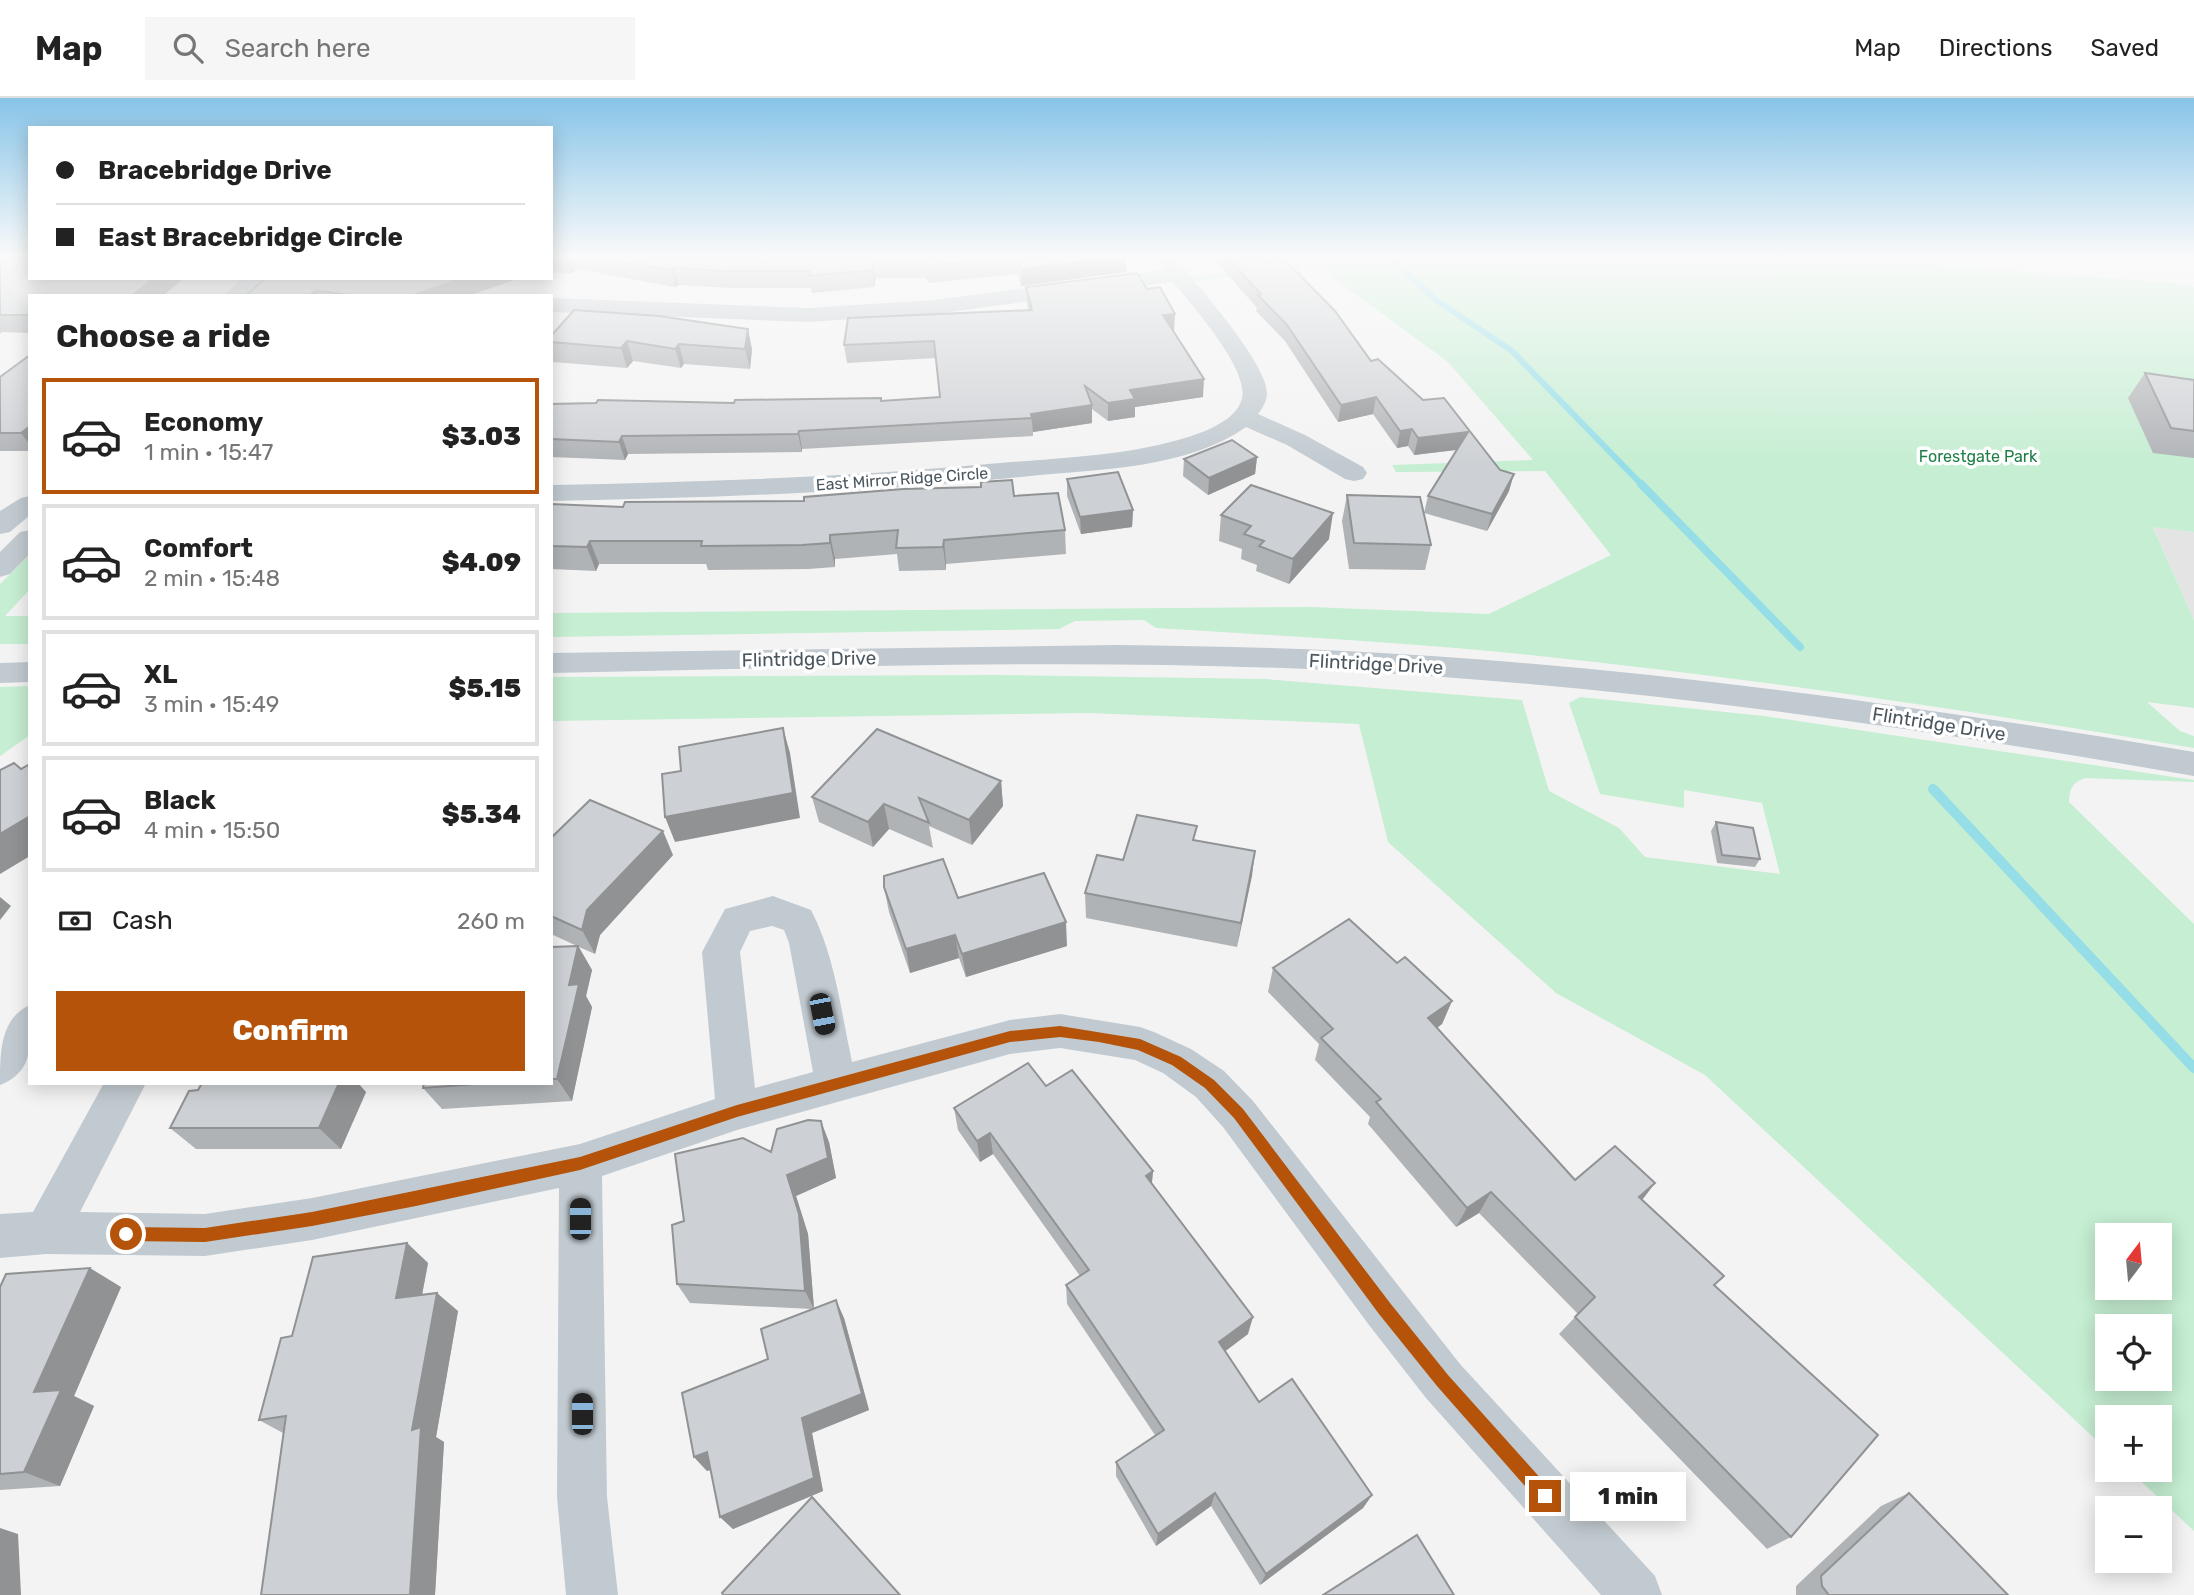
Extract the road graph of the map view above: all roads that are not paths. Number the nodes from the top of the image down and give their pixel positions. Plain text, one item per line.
1 (1217, 327) edge
2 (1243, 417) junction
3 (1354, 473) dead end
4 (0, 491) edge
5 (28, 492) edge
6 (553, 493) edge
7 (28, 505) edge
8 (0, 526) edge
9 (28, 540) edge
10 (0, 568) edge
11 (553, 663) edge
12 (28, 672) edge
13 (0, 673) edge
14 (2194, 764) edge
15 (28, 1025) edge
16 (0, 1067) edge
17 (836, 1084) junction
18 (125, 1085) edge
19 (737, 1111) junction
20 (580, 1164) junction
21 (46, 1233) junction
22 (0, 1236) edge
23 (592, 1595) edge
24 (1636, 1595) edge

1 - 2 street
2 - 3 street
2 - 6 street, East Mirror Ridge Circle
4 - 5 street
7 - 8 street
9 - 10 street
11 - 14 street, Flintridge Drive
12 - 13 street
15 - 16 street
17 - 19 street
17 - 19 street
17 - 24 street
18 - 21 street
19 - 20 street
20 - 21 street
20 - 23 street
21 - 22 street

